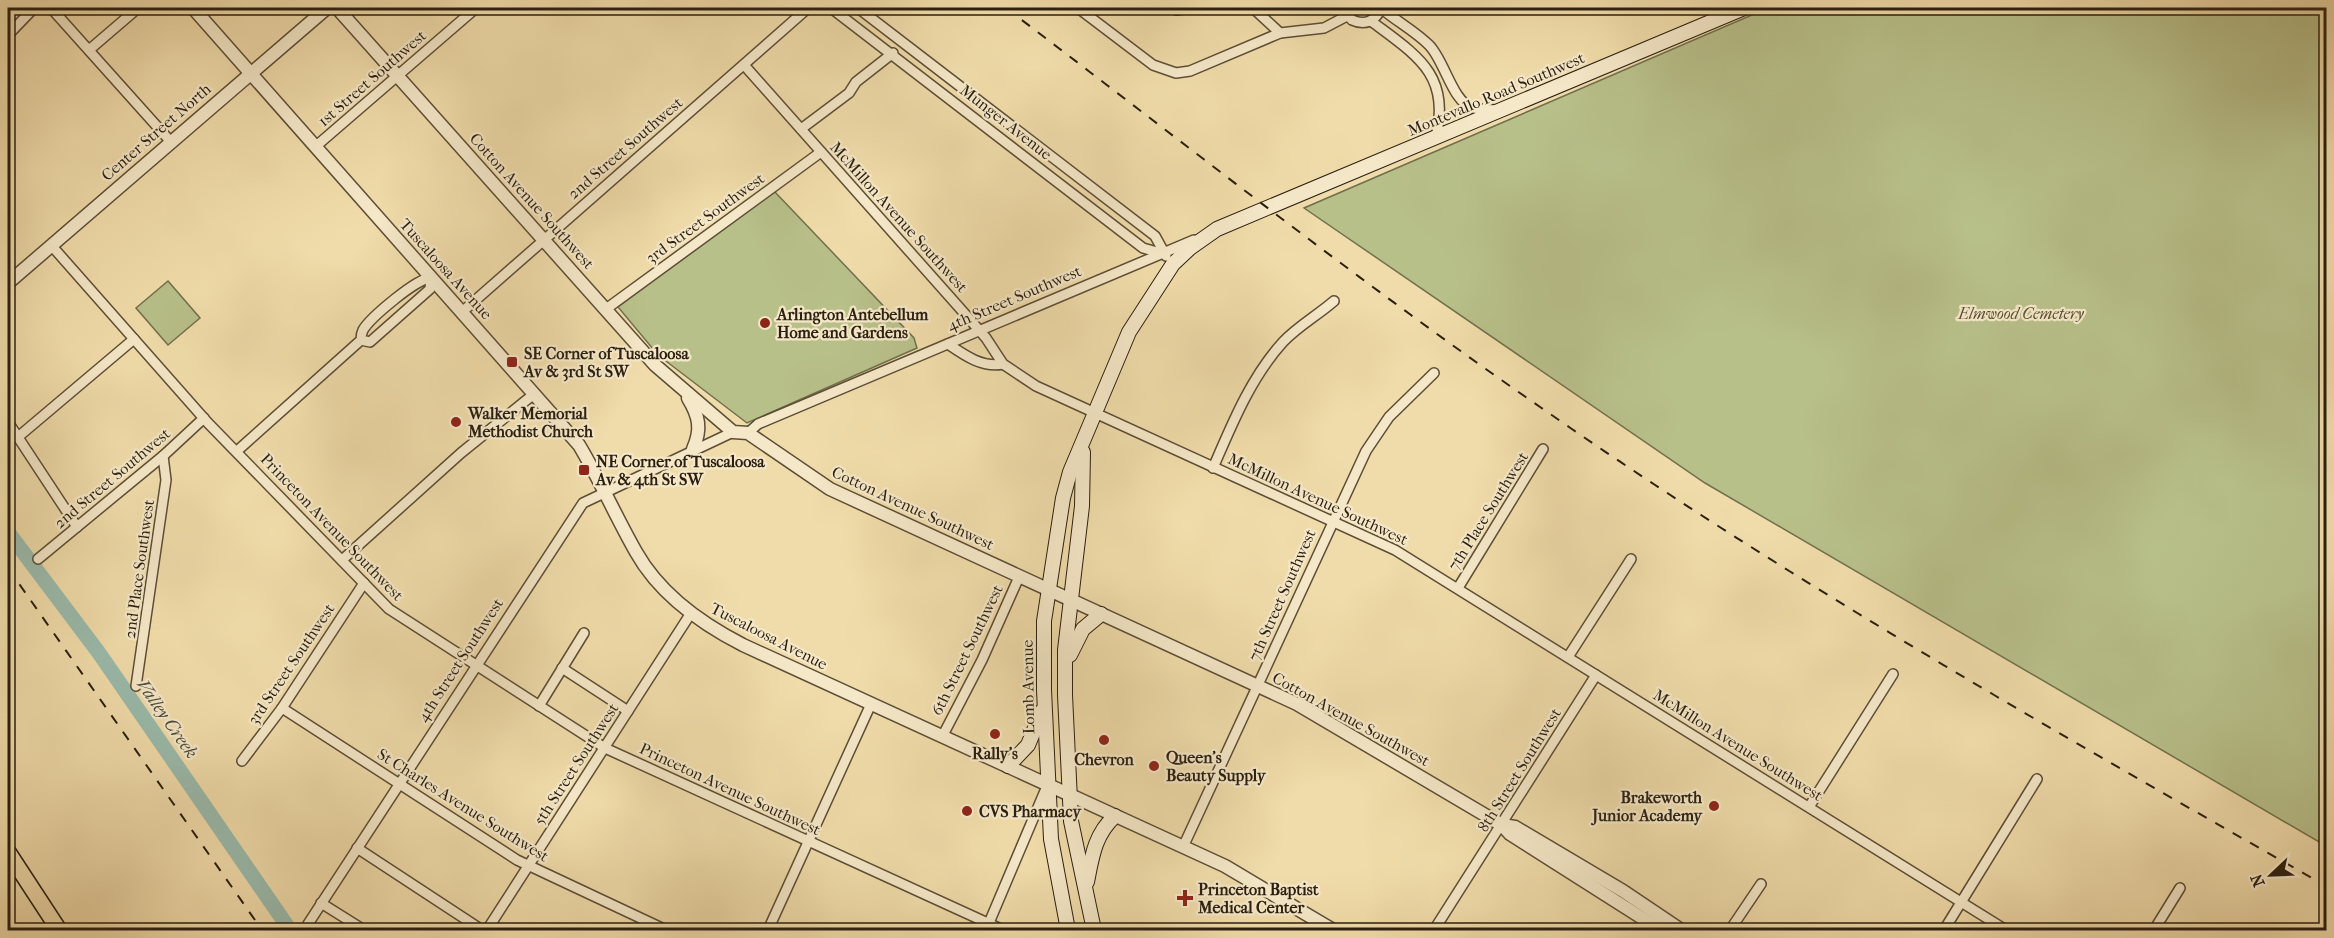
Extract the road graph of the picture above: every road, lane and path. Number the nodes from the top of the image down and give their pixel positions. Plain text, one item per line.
1 (34, 8) edge
2 (51, 8) edge
3 (138, 8) edge
4 (193, 8) edge
5 (327, 8) edge
6 (337, 8) edge
7 (476, 8) edge
8 (808, 8) edge
9 (831, 8) edge
10 (858, 8) edge
11 (1078, 8) edge
12 (1172, 8) edge
13 (1190, 8) edge
14 (1253, 8) edge
15 (1381, 8) edge
16 (1744, 8) edge
17 (1345, 12) edge
18 (1371, 21) junction
19 (1280, 33) junction
20 (8, 35) edge
21 (89, 50) junction
22 (893, 53) junction
23 (744, 65) junction
24 (942, 71) junction
25 (249, 74) junction
26 (398, 76) junction
27 (933, 84) junction
28 (1501, 110) junction
29 (801, 129) junction
30 (1436, 137) junction
31 (171, 142) junction
32 (315, 147) junction
33 (821, 152) junction
34 (1054, 158) junction
35 (1046, 171) junction
36 (1217, 229) joint
37 (544, 240) junction
38 (51, 245) junction
39 (1169, 259) junction
40 (431, 278) junction
41 (8, 283) edge
42 (1334, 301) dead end
43 (606, 309) junction
44 (462, 312) junction
45 (977, 331) junction
46 (134, 339) junction
47 (361, 340) junction
48 (948, 344) junction
49 (1003, 364) junction
50 (1434, 373) dead end
51 (681, 387) junction
52 (534, 394) junction
53 (1097, 413) junction
54 (204, 418) junction
55 (8, 422) edge
56 (733, 432) junction
57 (748, 433) junction
58 (18, 437) junction
59 (1083, 447) junction
60 (693, 449) junction
61 (1543, 449) dead end
62 (237, 451) junction
63 (163, 456) junction
64 (1214, 468) junction
65 (606, 490) junction
66 (1333, 520) junction
67 (77, 527) junction
68 (38, 559) dead end
69 (1631, 559) dead end
70 (342, 560) junction
71 (1019, 577) junction
72 (364, 583) junction
73 (1458, 588) junction
74 (1047, 589) junction
75 (1071, 600) junction
76 (691, 613) junction
77 (1101, 614) junction
78 (584, 633) dead end
79 (1568, 657) junction
80 (477, 664) junction
81 (562, 668) junction
82 (1065, 668) junction
83 (1893, 674) dead end
84 (1596, 675) junction
85 (136, 686) dead end
86 (1258, 686) junction
87 (1044, 703) junction
88 (871, 704) junction
89 (538, 706) junction
90 (282, 708) junction
91 (628, 711) junction
92 (942, 736) junction
93 (604, 748) junction
94 (242, 761) dead end
95 (1008, 766) junction
96 (2037, 779) dead end
97 (399, 783) junction
98 (1047, 785) junction
99 (1069, 795) junction
100 (1809, 807) junction
101 (1115, 816) junction
102 (1502, 825) junction
103 (809, 842) junction
104 (1183, 846) junction
105 (357, 848) junction
106 (8, 852) edge
107 (528, 866) junction
108 (1059, 882) junction
109 (1761, 884) dead end
110 (2180, 888) dead end
111 (1086, 890) junction
112 (321, 903) junction
113 (1961, 903) junction
114 (308, 924) dead end
115 (988, 927) edge
116 (59, 930) edge
117 (364, 930) edge
118 (485, 930) edge
119 (666, 930) edge
120 (768, 930) edge
121 (1003, 930) edge
122 (1058, 930) edge
123 (1068, 930) edge
124 (1094, 930) edge
125 (1333, 930) edge
126 (1434, 930) edge
127 (1661, 930) edge
128 (1681, 930) edge
129 (1730, 930) edge
130 (1944, 930) edge
131 (2006, 930) edge
132 (2154, 930) edge

1 - 20 street
2 - 21 street
3 - 21 street
4 - 25 street, Tuscaloosa Avenue
5 - 25 street, Center Street North
6 - 26 street, Cotton Avenue Southwest
7 - 26 street, 1st Street Southwest
8 - 23 street, 2nd Street Southwest
9 - 22 street, Munger Avenue
10 - 24 street, Munger Avenue
11 - 19 street
12 - 13 street
14 - 19 street
15 - 18 street
15 - 28 street
16 - 28 main road, Montevallo Road Southwest
17 - 18 street
17 - 19 street
18 - 30 street
21 - 31 street
22 - 27 street, Munger Avenue
22 - 29 street
23 - 29 street, McMillon Avenue Southwest
23 - 37 street, 2nd Street Southwest
24 - 27 street
24 - 34 street, Munger Avenue
25 - 31 street, Center Street North
25 - 32 street, Tuscaloosa Avenue
26 - 32 street, 1st Street Southwest
26 - 37 street, Cotton Avenue Southwest
27 - 35 street, Munger Avenue
28 - 30 main road, Montevallo Road Southwest
29 - 33 street, McMillon Avenue Southwest
30 - 36 main road, Montevallo Road Southwest
31 - 38 street, Center Street North
32 - 40 street, Tuscaloosa Avenue
33 - 43 street, 3rd Street Southwest
33 - 45 street, McMillon Avenue Southwest
34 - 35 street
34 - 39 street, Munger Avenue
35 - 39 street, Munger Avenue
36 - 39 main road, Lomb Avenue
37 - 43 street, Cotton Avenue Southwest
37 - 44 street, 2nd Street Southwest
38 - 41 street, Center Street North
38 - 46 street, Princeton Avenue Southwest
39 - 45 street, 4th Street Southwest
39 - 53 main road, Lomb Avenue
40 - 44 street, Tuscaloosa Avenue
40 - 47 street
40 - 47 street
42 - 64 street
43 - 51 street, Cotton Avenue Southwest
44 - 52 street, Tuscaloosa Avenue
45 - 48 street, 4th Street Southwest
45 - 49 street, McMillon Avenue Southwest
46 - 54 street, Princeton Avenue Southwest
46 - 58 street
47 - 62 street
48 - 49 street
48 - 57 street, 4th Street Southwest
49 - 53 street, McMillon Avenue Southwest
50 - 66 street, 7th Street Southwest
51 - 56 street, Cotton Avenue Southwest
51 - 60 street
52 - 65 street, Tuscaloosa Avenue
52 - 70 street
53 - 59 main road, Lomb Avenue
53 - 64 street, McMillon Avenue Southwest
54 - 62 street, Princeton Avenue Southwest
54 - 63 street, 2nd Street Southwest
55 - 58 street
56 - 57 street
56 - 60 street, 4th Street Southwest
57 - 71 street, Cotton Avenue Southwest
58 - 67 street
59 - 74 main road, Lomb Avenue
59 - 75 main road, Lomb Avenue
60 - 65 street, 4th Street Southwest
61 - 73 street, 7th Place Southwest
62 - 70 street, Princeton Avenue Southwest
63 - 67 street, 2nd Street Southwest
63 - 85 street, 2nd Place Southwest
64 - 66 street, McMillon Avenue Southwest
65 - 76 street, Tuscaloosa Avenue
65 - 80 street, 4th Street Southwest
66 - 73 street, McMillon Avenue Southwest
66 - 86 street, 7th Street Southwest
67 - 68 street, 2nd Street Southwest
69 - 79 street
70 - 72 street, Princeton Avenue Southwest
71 - 74 street, Cotton Avenue Southwest
71 - 92 street, 6th Street Southwest
72 - 80 street, Princeton Avenue Southwest
72 - 90 street, 3rd Street Southwest
73 - 79 street, McMillon Avenue Southwest
74 - 75 street, Cotton Avenue Southwest
74 - 87 main road, Lomb Avenue
75 - 77 street, Cotton Avenue Southwest
75 - 82 main road, Lomb Avenue
76 - 88 street, Tuscaloosa Avenue
76 - 91 street, 5th Street Southwest
77 - 82 main road
77 - 86 street, Cotton Avenue Southwest
78 - 81 street
79 - 84 street, McMillon Avenue Southwest
80 - 89 street, Princeton Avenue Southwest
80 - 97 street, 4th Street Southwest
81 - 89 street
81 - 91 street
82 - 99 main road, Lomb Avenue
83 - 100 street
84 - 100 street, McMillon Avenue Southwest
84 - 102 street, 8th Street Southwest
86 - 102 street, Cotton Avenue Southwest
86 - 104 street, 7th Street Southwest
87 - 95 main road
87 - 98 main road, Lomb Avenue
88 - 92 street, Tuscaloosa Avenue
88 - 103 street
89 - 93 street, Princeton Avenue Southwest
90 - 94 street, 3rd Street Southwest
90 - 97 street, St Charles Avenue Southwest
91 - 93 street, 5th Street Southwest
92 - 95 street, Tuscaloosa Avenue
93 - 103 street, Princeton Avenue Southwest
93 - 107 street, 5th Street Southwest
95 - 98 street, Tuscaloosa Avenue
96 - 113 street
97 - 105 street, 4th Street Southwest
97 - 107 street, St Charles Avenue Southwest
98 - 99 street, Tuscaloosa Avenue
98 - 108 main road, Lomb Avenue
98 - 115 street
99 - 101 street, Tuscaloosa Avenue
99 - 111 main road, Lomb Avenue
100 - 113 street, McMillon Avenue Southwest
101 - 104 street, Tuscaloosa Avenue
101 - 111 main road
102 - 126 street, 8th Street Southwest
102 - 127 street, Cotton Avenue Southwest
102 - 128 street, Cotton Avenue Southwest
103 - 115 street, Princeton Avenue Southwest
103 - 120 street
104 - 125 street, Tuscaloosa Avenue
105 - 112 street, 4th Street Southwest
105 - 118 street
106 - 116 main road
107 - 118 street, 5th Street Southwest
107 - 119 street, St Charles Avenue Southwest
108 - 122 main road
108 - 123 main road, Lomb Avenue
109 - 129 street
110 - 132 street
111 - 124 main road, Lomb Avenue
112 - 114 street
112 - 117 street
113 - 130 street
113 - 131 street, McMillon Avenue Southwest
115 - 121 street, Princeton Avenue Southwest

